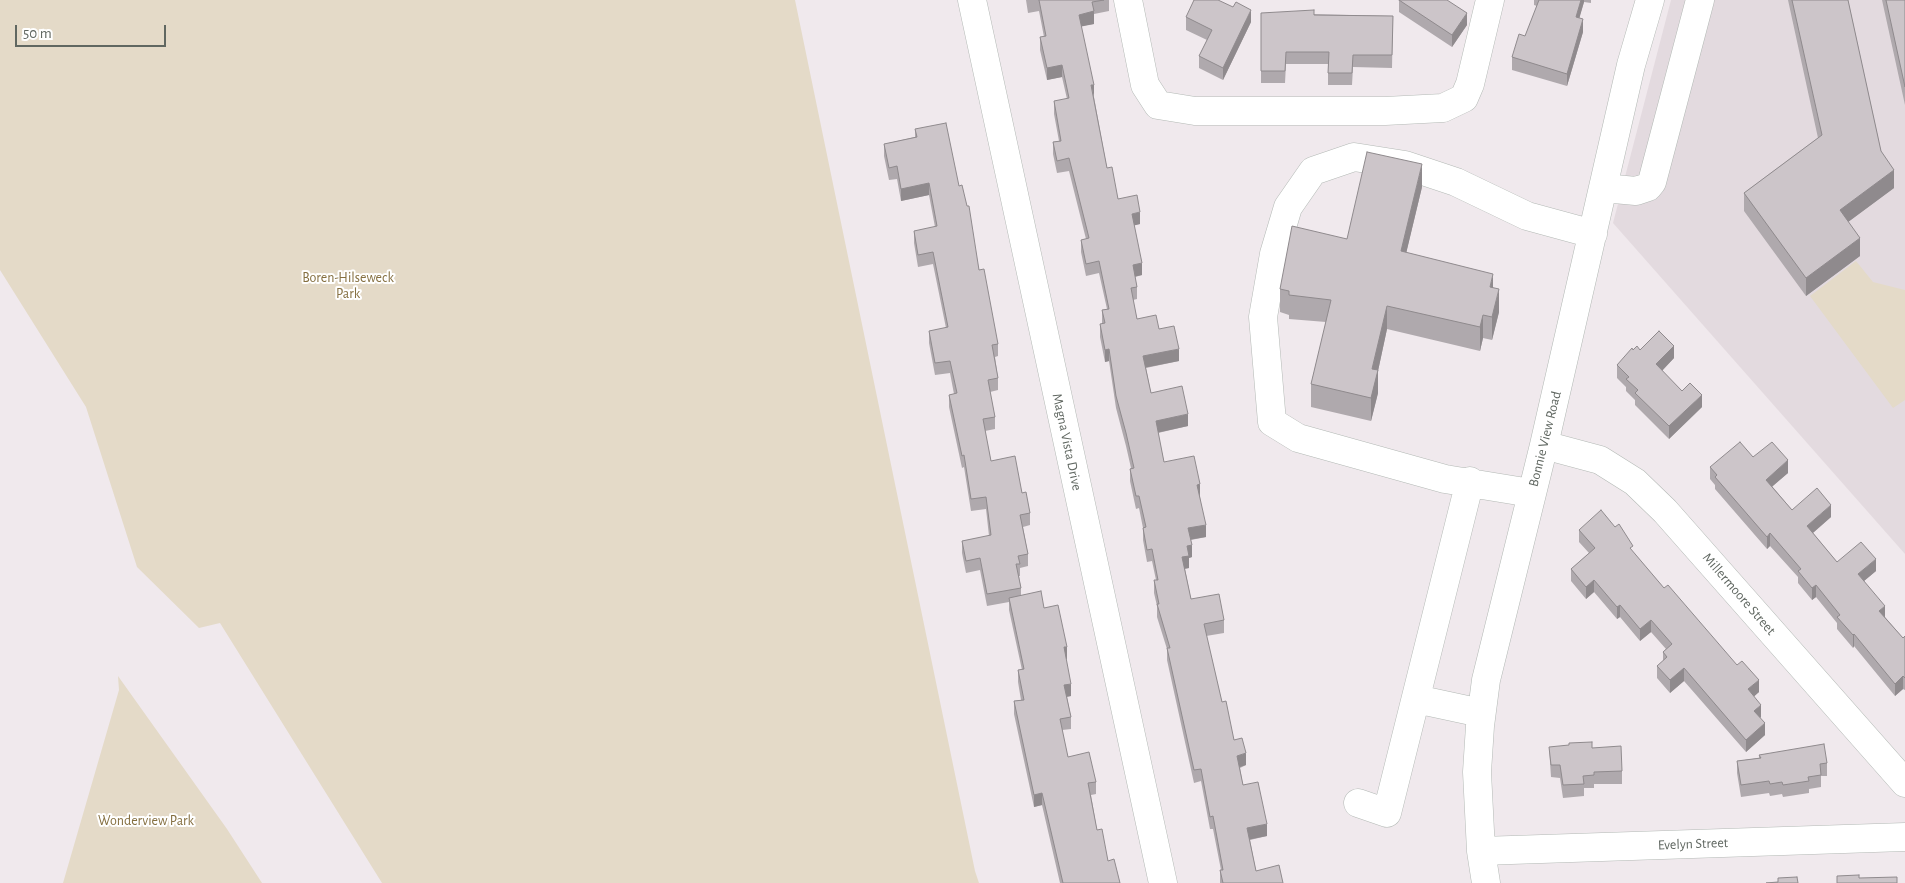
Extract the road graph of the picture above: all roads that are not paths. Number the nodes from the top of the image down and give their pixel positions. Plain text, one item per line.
1 (972, 0) edge
2 (1128, 0) edge
3 (1490, 0) edge
4 (1650, 0) edge
5 (1700, 0) edge
6 (1603, 188) junction
7 (1593, 234) junction
8 (1544, 445) junction
9 (1470, 482) junction
10 (1531, 493) junction
11 (1416, 699) junction
12 (1481, 713) junction
13 (1905, 783) edge
14 (1358, 803) dead end
15 (1905, 837) edge
16 (1481, 852) junction
17 (1163, 883) edge
18 (1486, 883) edge

1 - 17 street, Magna Vista Drive
2 - 3 street
4 - 6 street, Bonnie View Road
5 - 6 street
6 - 7 street, Bonnie View Road
7 - 8 street, Bonnie View Road
7 - 9 street
8 - 10 street, Bonnie View Road
8 - 13 street, Millermoore Street
9 - 10 street
9 - 11 street
10 - 12 street, Bonnie View Road
11 - 12 street
11 - 14 street
12 - 16 street, Bonnie View Road
15 - 16 street, Evelyn Street
16 - 18 street, Bonnie View Road

